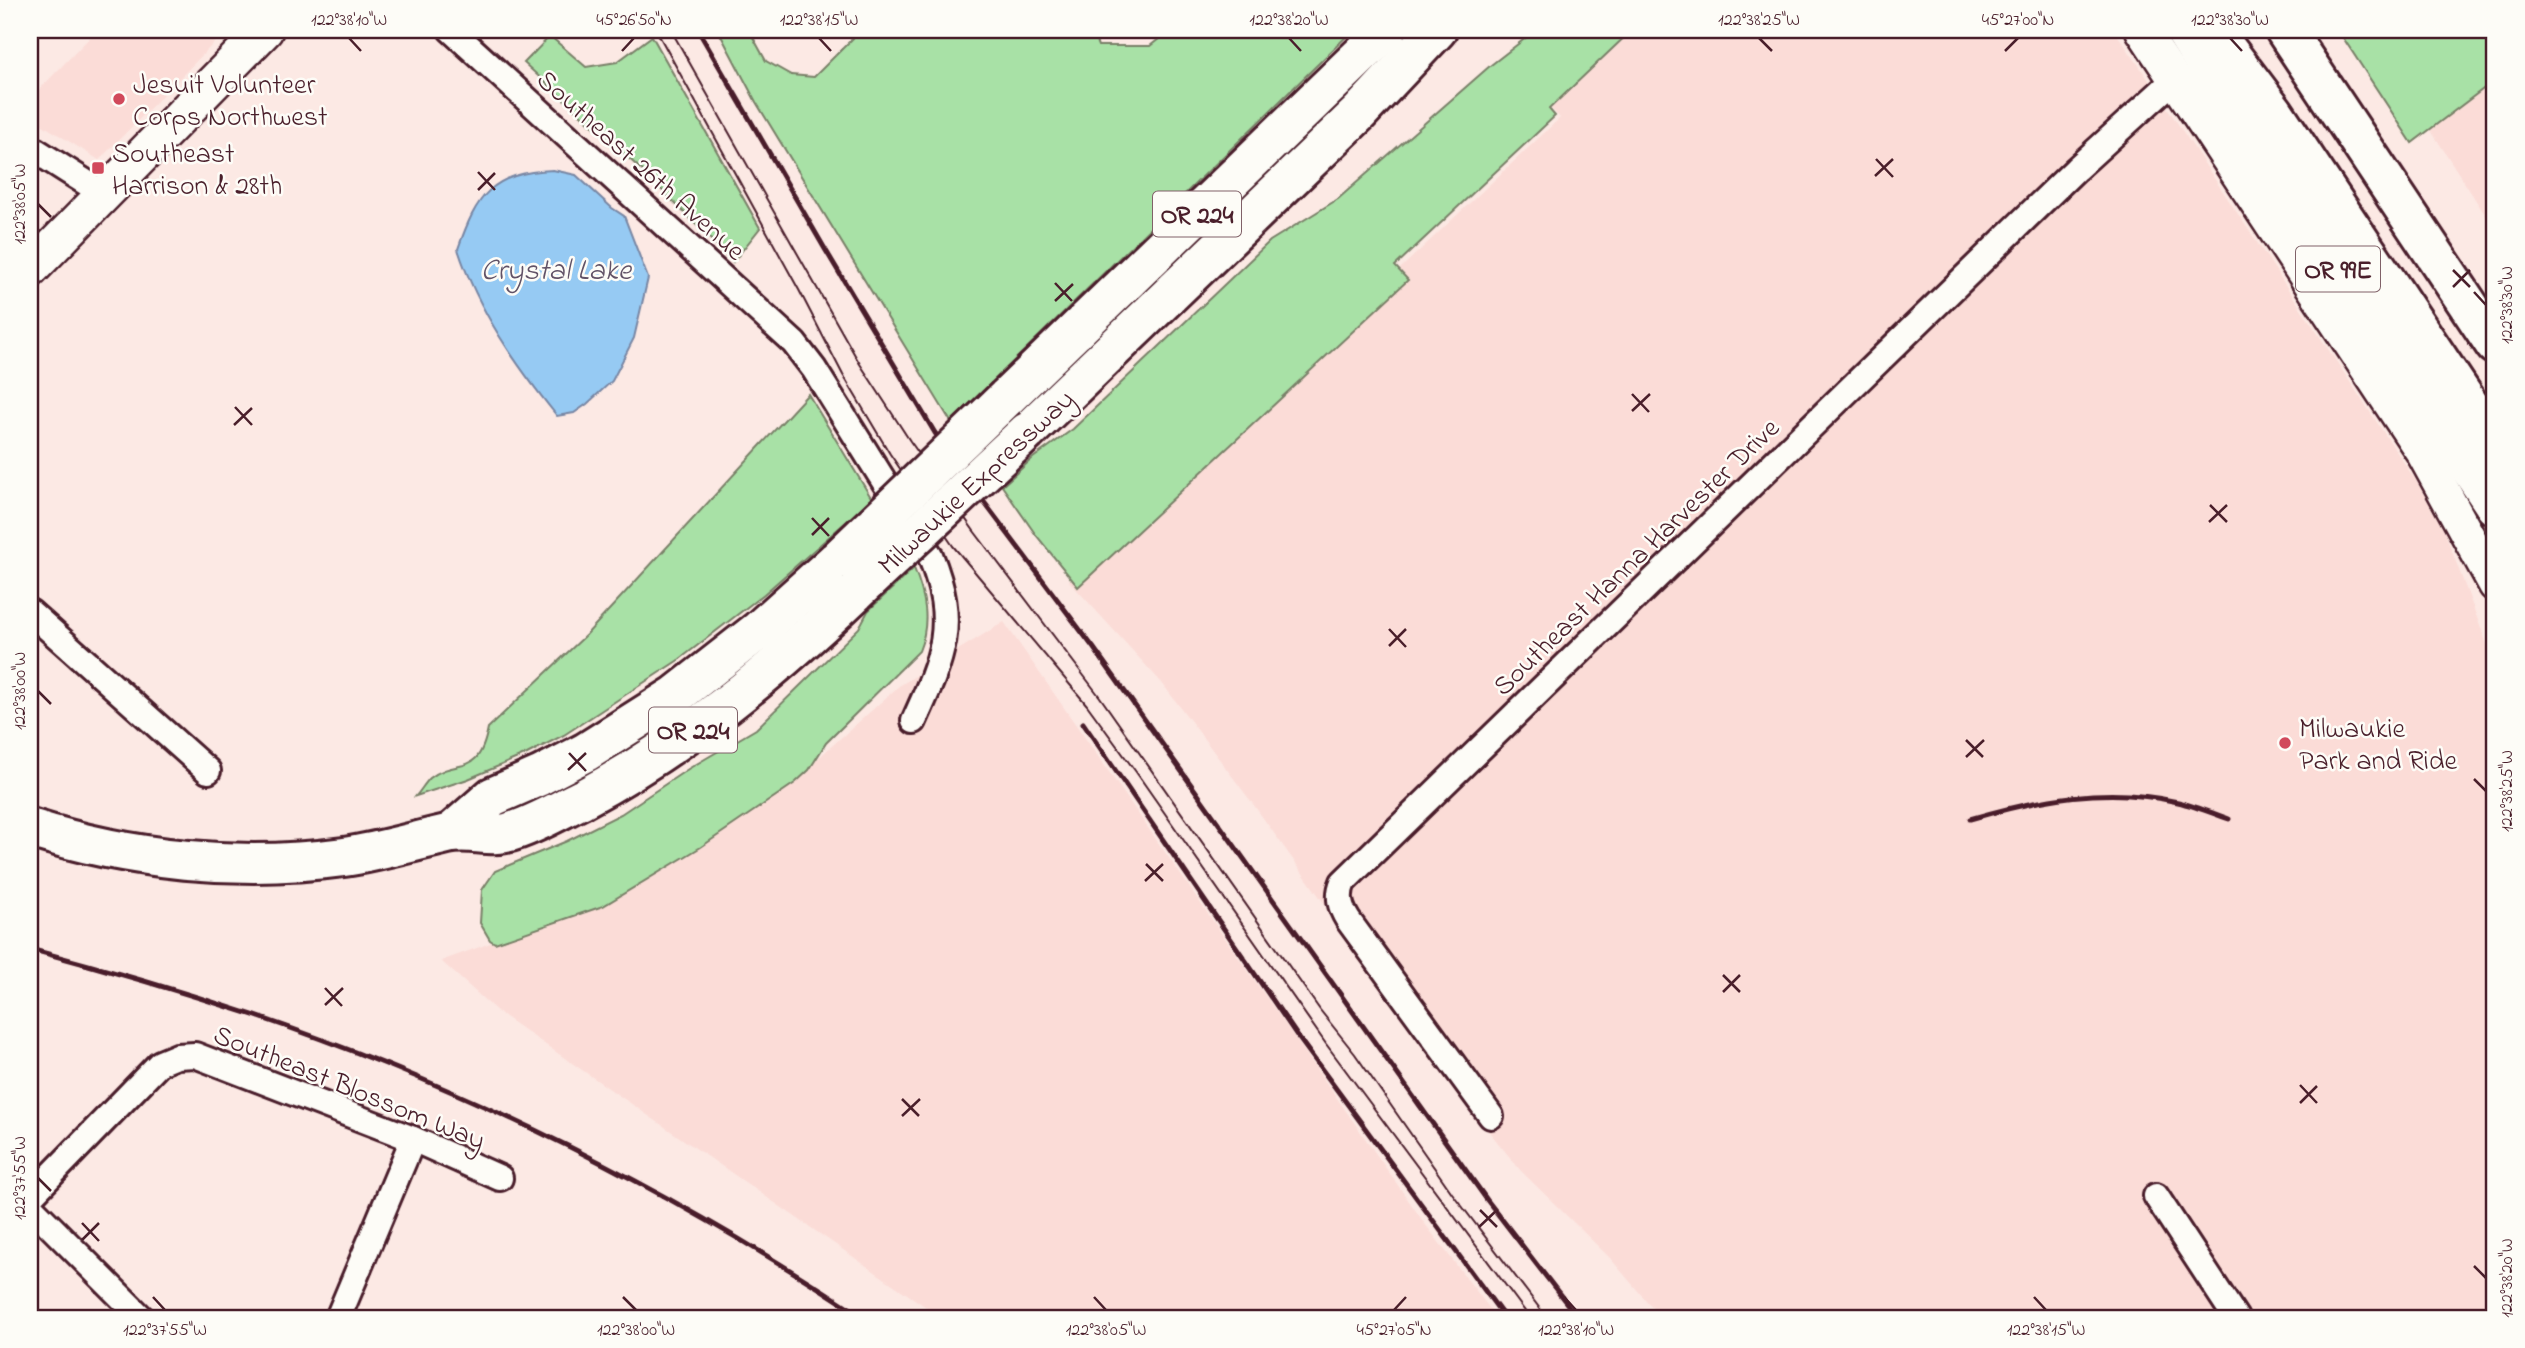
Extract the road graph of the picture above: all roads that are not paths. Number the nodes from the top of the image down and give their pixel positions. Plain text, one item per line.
1 (265, 30) edge
2 (451, 30) edge
3 (1387, 30) edge
4 (1437, 30) edge
5 (1458, 30) edge
6 (2142, 30) edge
7 (2184, 30) edge
8 (2212, 30) edge
9 (2285, 30) edge
10 (2175, 79) junction
11 (1359, 113) junction
12 (30, 147) edge
13 (104, 194) junction
14 (30, 271) edge
15 (2495, 345) edge
16 (2495, 444) edge
17 (2495, 506) edge
18 (2495, 584) edge
19 (30, 612) edge
20 (914, 722) dead end
21 (208, 771) dead end
22 (30, 828) edge
23 (451, 833) junction
24 (1491, 1116) dead end
25 (412, 1139) junction
26 (500, 1178) dead end
27 (2157, 1196) dead end
28 (30, 1197) edge
29 (30, 1206) edge
30 (142, 1318) edge
31 (338, 1318) edge
32 (2236, 1318) edge

1 - 13 main road
2 - 20 street, Southeast 26th Avenue
3 - 23 main road, Milwaukie Expressway / OR 224, bridge
4 - 11 main road, Milwaukie Expressway / OR 224
5 - 11 main road
6 - 10 street
7 - 17 main road, OR 99E
8 - 16 main road
9 - 15 main road, OR 99E
10 - 18 street
10 - 24 street, Southeast Hanna Harvester Drive
11 - 23 main road, Milwaukie Expressway / OR 224, bridge
12 - 13 street
13 - 14 main road
19 - 21 street
22 - 23 main road, Milwaukie Expressway / OR 224
25 - 26 street, Southeast Blossom Way
25 - 28 street, Southeast Blossom Way
25 - 31 street
27 - 32 street
29 - 30 street

